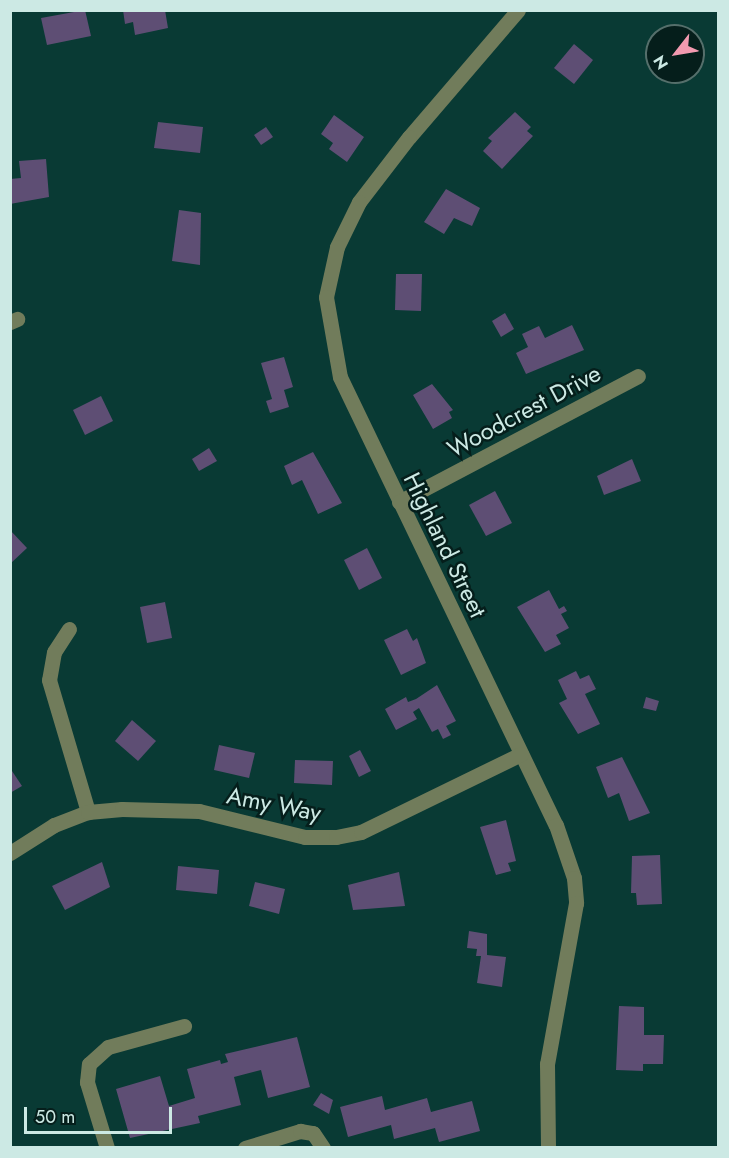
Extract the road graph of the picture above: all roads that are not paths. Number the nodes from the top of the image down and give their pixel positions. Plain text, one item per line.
1 (518, 10) edge
2 (638, 376) dead end
3 (399, 502) junction
4 (69, 629) dead end
5 (522, 754) junction
6 (88, 813) junction
7 (10, 853) edge
8 (184, 1026) dead end
9 (107, 1148) edge
10 (245, 1148) edge
11 (323, 1148) edge
12 (548, 1148) edge

1 - 3 street, Highland Street
2 - 3 street, Woodcrest Drive
3 - 5 street, Highland Street
4 - 6 street
5 - 6 street, Amy Way
5 - 12 street, Highland Street
6 - 7 street, Amy Way
8 - 9 street
10 - 11 street

